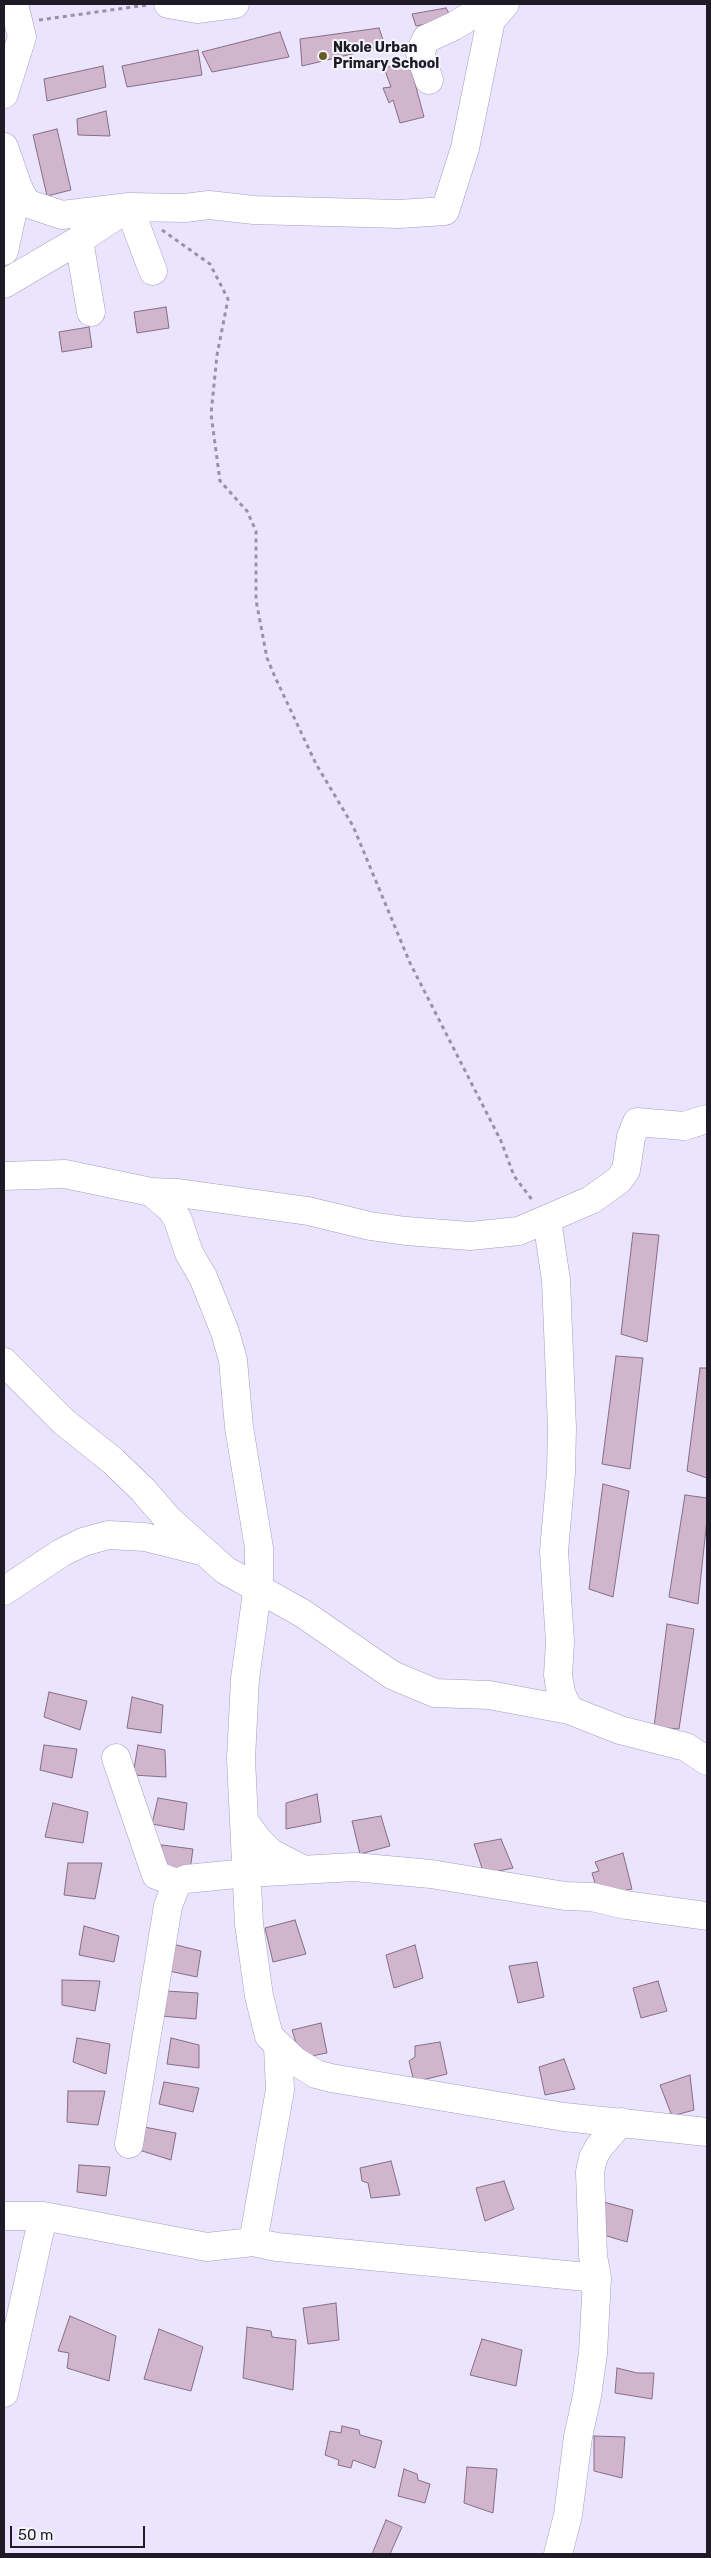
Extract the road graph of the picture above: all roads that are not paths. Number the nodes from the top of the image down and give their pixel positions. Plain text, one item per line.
1 (168, 4) edge
2 (235, 4) edge
3 (490, 4) edge
4 (505, 4) edge
5 (16, 13) edge
6 (429, 80) dead end
7 (4, 94) edge
8 (4, 147) edge
9 (18, 187) junction
10 (130, 207) junction
11 (78, 240) junction
12 (4, 250) edge
13 (153, 271) dead end
14 (4, 284) edge
15 (91, 312) dead end
16 (707, 1119) edge
17 (4, 1176) edge
18 (151, 1192) junction
19 (547, 1220) junction
20 (4, 1362) edge
21 (203, 1551) junction
22 (257, 1587) junction
23 (4, 1591) edge
24 (570, 1710) junction
25 (116, 1758) dead end
26 (707, 1761) edge
27 (244, 1821) junction
28 (302, 1869) junction
29 (246, 1873) junction
30 (177, 1883) junction
31 (707, 1916) edge
32 (278, 2047) junction
33 (316, 2074) junction
34 (280, 2090) junction
35 (564, 2117) junction
36 (620, 2122) junction
37 (707, 2132) edge
38 (129, 2144) dead end
39 (592, 2158) junction
40 (4, 2216) edge
41 (43, 2216) junction
42 (253, 2242) junction
43 (597, 2278) junction
44 (4, 2393) edge
45 (558, 2554) edge

1 - 2 street
3 - 6 street
4 - 10 street
5 - 7 street
8 - 9 street
9 - 10 street
9 - 12 street
10 - 11 street
10 - 13 street
11 - 14 street
11 - 15 street
16 - 19 street
17 - 18 street
18 - 19 street
18 - 22 street
19 - 24 street
20 - 21 street
21 - 22 street
21 - 23 street
22 - 24 street
22 - 27 street
24 - 26 street
25 - 30 street
27 - 28 street
27 - 29 street
28 - 29 street
28 - 31 street
29 - 30 street
29 - 32 street
30 - 38 street
32 - 33 street
32 - 34 street
33 - 34 street
33 - 35 street
34 - 42 street
35 - 36 street
35 - 39 street
36 - 37 street
36 - 39 street
39 - 43 street
40 - 41 street
41 - 42 street
41 - 44 street
42 - 43 street
43 - 45 street

